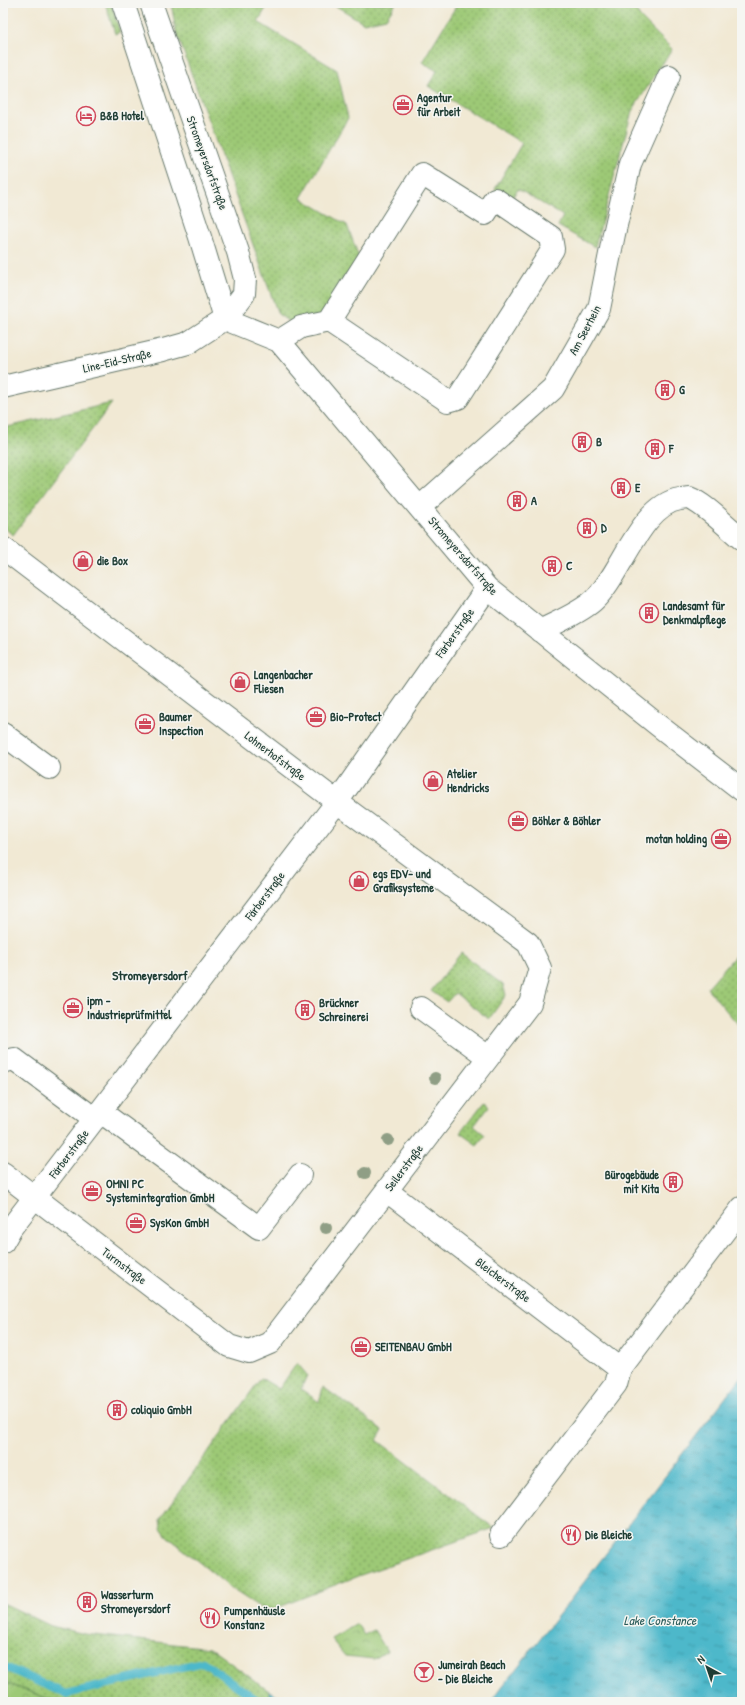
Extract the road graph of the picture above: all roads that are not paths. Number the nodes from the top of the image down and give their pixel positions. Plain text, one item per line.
1 (123, 3) edge
2 (151, 3) edge
3 (669, 76) dead end
4 (225, 320) junction
5 (329, 321) junction
6 (279, 341) junction
7 (3, 387) edge
8 (420, 507) junction
9 (742, 539) edge
10 (3, 548) edge
11 (487, 588) junction
12 (540, 631) junction
13 (3, 734) edge
14 (49, 768) dead end
15 (742, 790) edge
16 (336, 802) junction
17 (540, 968) joint
18 (421, 1008) dead end
19 (488, 1057) junction
20 (3, 1062) edge
21 (98, 1115) junction
22 (3, 1173) edge
23 (300, 1175) dead end
24 (387, 1191) junction
25 (35, 1198) junction
26 (742, 1208) edge
27 (3, 1242) edge
28 (249, 1352) joint
29 (620, 1369) junction
30 (501, 1535) dead end

1 - 4 street
2 - 4 street, Stromeyersdorfstraße
3 - 8 street, Am Seerhein
4 - 6 street, Stromeyersdorfstraße
4 - 7 street, Line-Eid-Straße
5 - 5 street
5 - 6 street
6 - 8 street, Stromeyersdorfstraße
8 - 11 street, Stromeyersdorfstraße
9 - 12 street
10 - 16 street, Lohnerhofstraße
11 - 12 street, Stromeyersdorfstraße
11 - 16 street, Färberstraße
12 - 15 street, Stromeyersdorfstraße
13 - 14 street
16 - 17 street, Lohnerhofstraße
16 - 21 street, Färberstraße
17 - 19 street, Seilerstraße
18 - 19 street
19 - 24 street, Seilerstraße
20 - 21 street
21 - 23 street
21 - 25 street, Färberstraße
22 - 25 street, Turmstraße
24 - 28 street, Seilerstraße
24 - 29 street, Bleicherstraße
25 - 27 street, Färberstraße
25 - 28 street, Turmstraße
26 - 29 street
29 - 30 street

